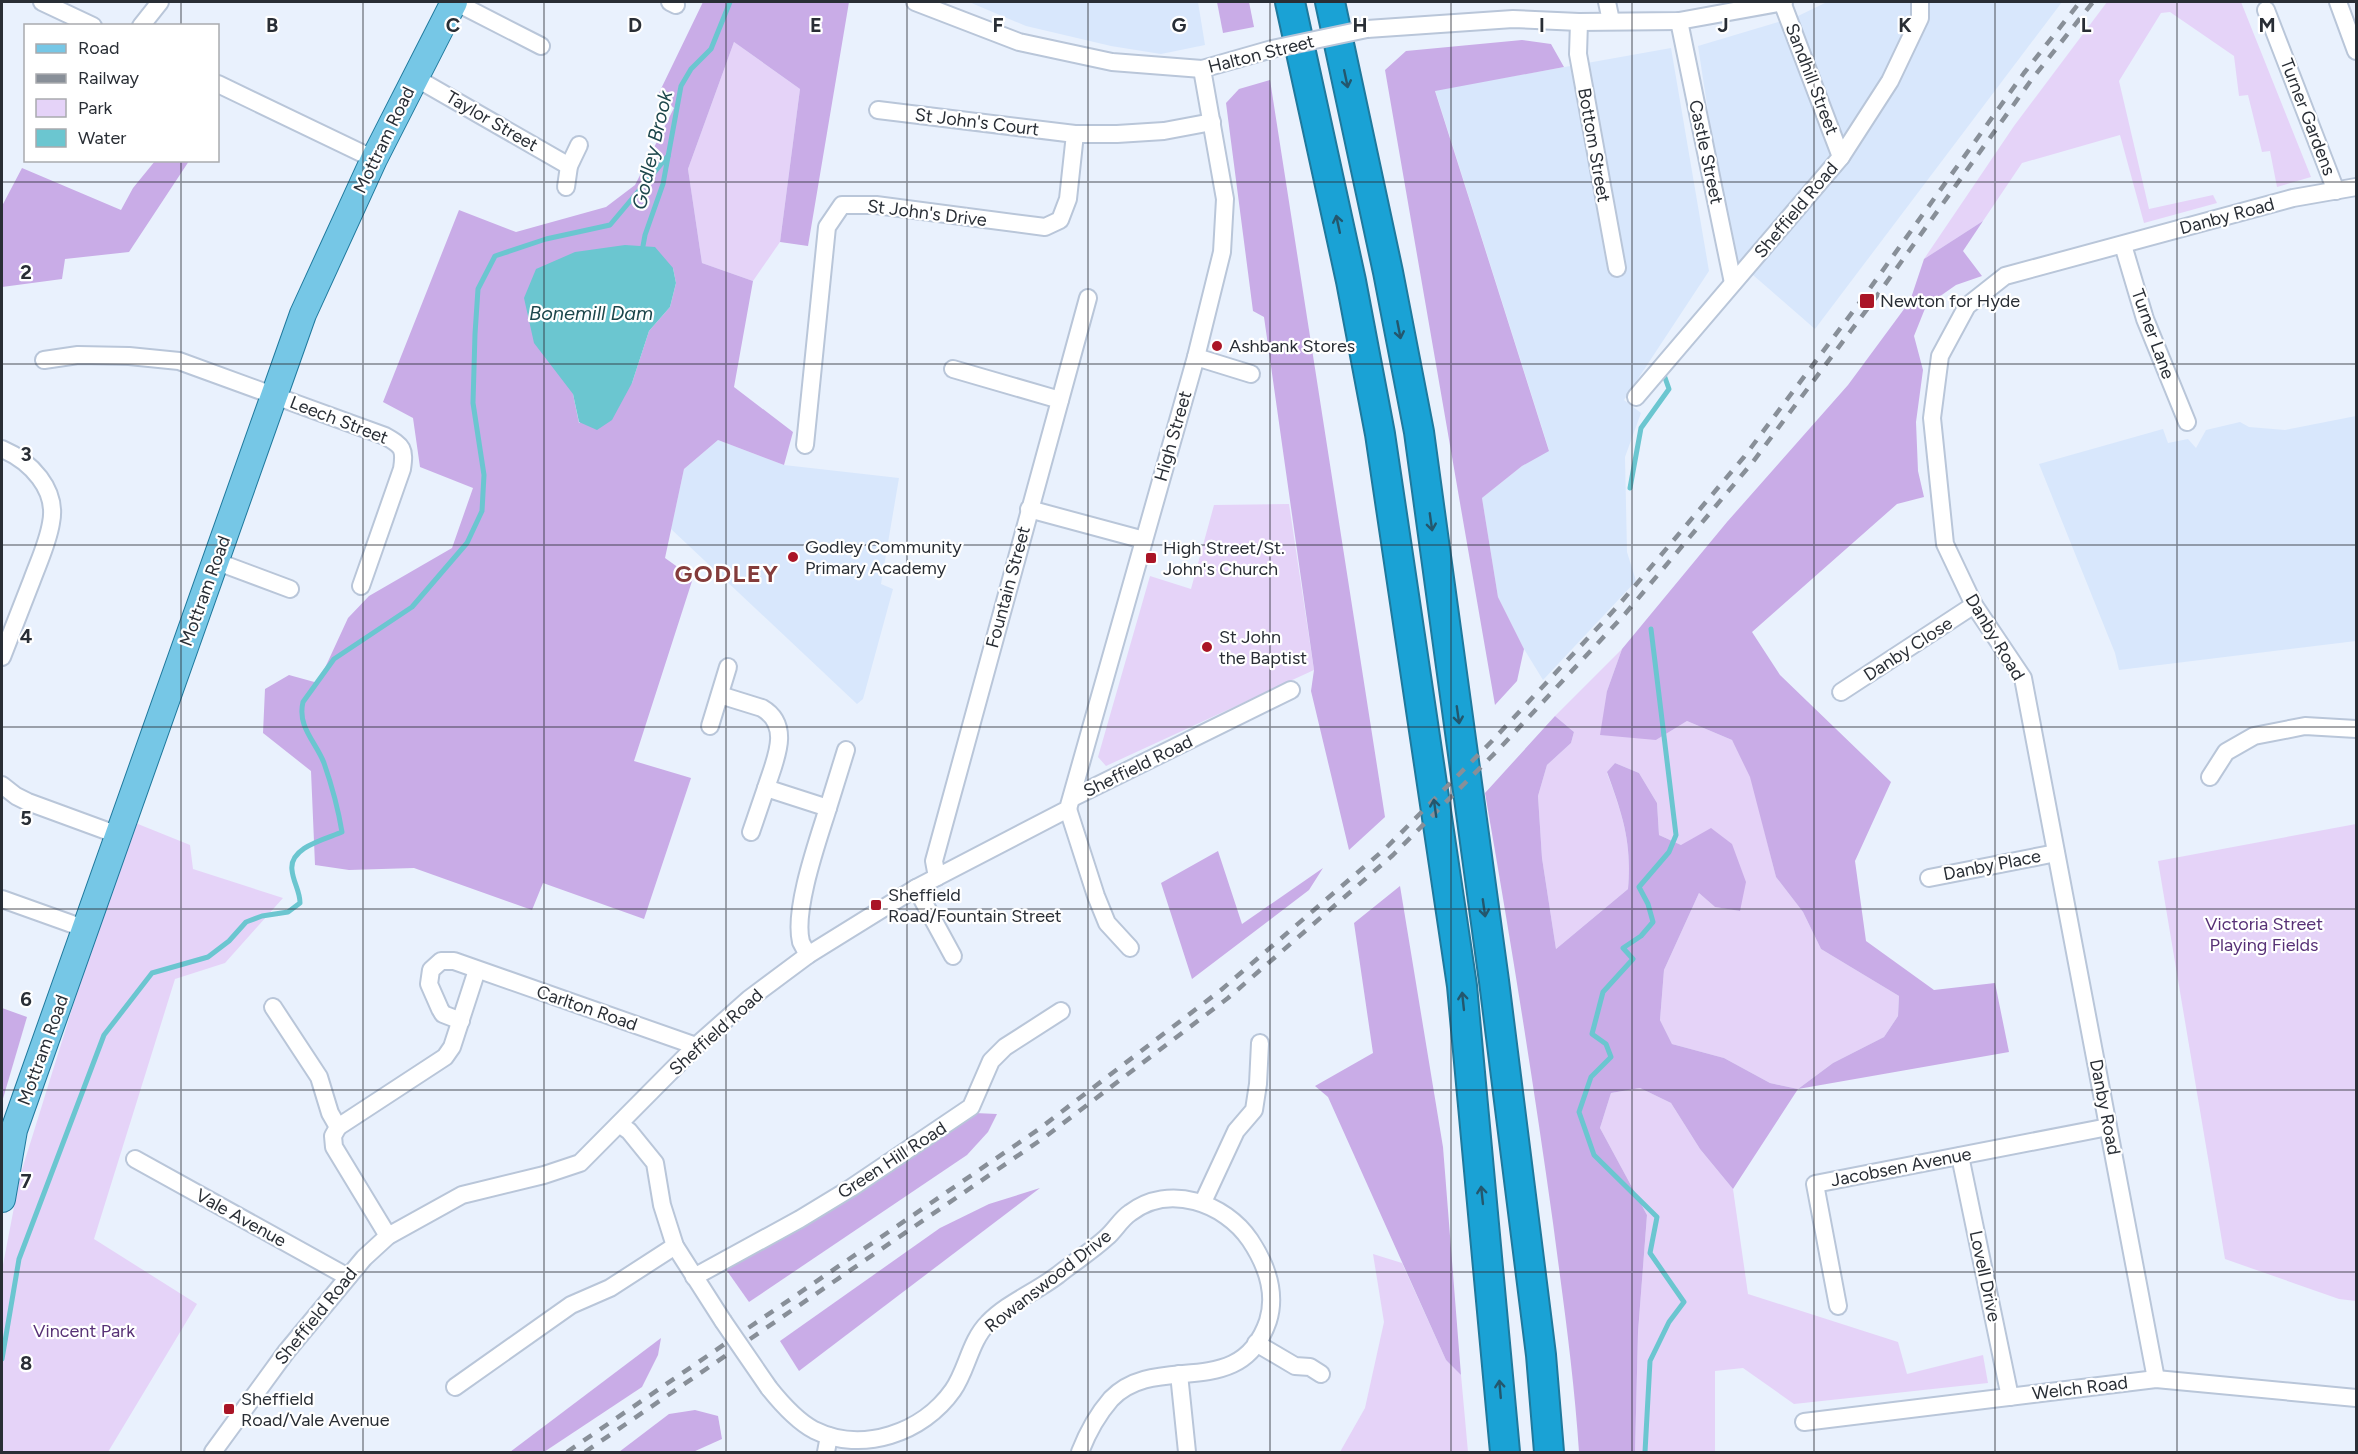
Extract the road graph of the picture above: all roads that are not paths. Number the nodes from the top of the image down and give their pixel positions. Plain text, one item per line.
1 (42, 2) edge
2 (160, 2) edge
3 (455, 2) edge
4 (915, 2) edge
5 (1290, 2) edge
6 (1330, 2) edge
7 (1607, 2) edge
8 (1783, 2) edge
9 (1920, 2) edge
10 (2338, 2) edge
11 (2266, 10) dead end
12 (1611, 21) junction
13 (1679, 21) junction
14 (1579, 22) junction
15 (89, 24) edge
16 (143, 24) edge
17 (541, 46) dead end
18 (2356, 51) edge
19 (1202, 69) junction
20 (414, 77) junction
21 (219, 84) edge
22 (878, 110) dead end
23 (1212, 122) junction
24 (1075, 134) junction
25 (579, 145) dead end
26 (1841, 156) junction
27 (374, 159) junction
28 (569, 166) junction
29 (566, 187) dead end
30 (2356, 187) edge
31 (2336, 191) junction
32 (2122, 244) junction
33 (1617, 268) dead end
34 (1733, 284) junction
35 (1088, 298) dead end
36 (1196, 357) junction
37 (44, 360) dead end
38 (953, 369) dead end
39 (1251, 374) dead end
40 (275, 396) junction
41 (1636, 397) dead end
42 (1060, 400) junction
43 (2187, 422) dead end
44 (806, 445) dead end
45 (2, 449) edge
46 (1029, 509) junction
47 (1144, 540) junction
48 (215, 561) junction
49 (361, 586) dead end
50 (290, 589) dead end
51 (1974, 605) junction
52 (2, 657) edge
53 (728, 667) dead end
54 (1291, 690) dead end
55 (1841, 692) dead end
56 (720, 694) junction
57 (710, 726) dead end
58 (2356, 729) edge
59 (846, 750) dead end
60 (2210, 777) dead end
61 (2, 785) edge
62 (766, 788) junction
63 (1070, 804) junction
64 (828, 808) junction
65 (751, 832) dead end
66 (118, 835) junction
67 (2056, 853) junction
68 (937, 877) junction
69 (1929, 878) dead end
70 (916, 888) junction
71 (2, 899) edge
72 (86, 929) junction
73 (1130, 948) dead end
74 (808, 955) junction
75 (953, 956) dead end
76 (477, 970) junction
77 (273, 1007) dead end
78 (1061, 1011) dead end
79 (460, 1021) junction
80 (1260, 1043) dead end
81 (696, 1046) junction
82 (619, 1124) junction
83 (338, 1126) junction
84 (2109, 1127) junction
85 (8, 1128) edge
86 (1960, 1156) junction
87 (135, 1159) dead end
88 (2, 1199) edge
89 (1203, 1202) junction
90 (388, 1236) junction
91 (675, 1246) junction
92 (348, 1277) junction
93 (693, 1277) junction
94 (1838, 1306) dead end
95 (1256, 1343) junction
96 (1179, 1374) junction
97 (1321, 1374) dead end
98 (2156, 1379) junction
99 (455, 1387) dead end
100 (2010, 1397) junction
101 (2356, 1398) edge
102 (1804, 1422) dead end
103 (828, 1444) edge
104 (1505, 1450) edge
105 (213, 1452) edge
106 (1080, 1452) edge
107 (1187, 1452) edge
108 (1549, 1452) edge

1 - 15 street
2 - 16 street
3 - 17 street
3 - 20 main road, Mottram Road
4 - 19 street, Halton Street
104 -> 5 highway
6 -> 108 highway
7 - 12 street
8 - 13 street, Halton Street
8 - 26 street, Sandhill Street
9 - 26 street, Sheffield Road
10 - 18 street
11 - 31 street, Turner Gardens
12 - 13 street, Halton Street
12 - 14 street, Halton Street
13 - 34 street, Castle Street
14 - 19 street, Halton Street, bridge
14 - 33 street, Bottom Street
19 - 23 street, High Street
20 - 27 main road, Mottram Road
20 - 28 street, Taylor Street
21 - 27 street
22 - 24 street, St John's Court
23 - 24 street, St John's Court
23 - 36 street, High Street
24 - 44 street, St John's Drive
25 - 28 street
26 - 34 street, Sheffield Road
27 - 40 main road, Mottram Road
28 - 29 street
30 - 31 street, Danby Road
31 - 32 street, Danby Road
32 - 43 street, Turner Lane
32 - 51 street, Danby Road
34 - 41 street, Sheffield Road
35 - 42 street, Fountain Street
36 - 39 street
36 - 47 street, High Street
37 - 40 street, Leech Street
38 - 42 street
40 - 48 main road, Mottram Road
40 - 49 street, Leech Street
42 - 46 street, Fountain Street
45 - 52 street
46 - 47 street
46 - 68 street, Fountain Street
47 - 63 street, High Street
48 - 50 street
48 - 66 main road, Mottram Road
51 - 55 street, Danby Close
51 - 67 street, Danby Road
53 - 56 street
54 - 63 street, Sheffield Road
56 - 57 street
56 - 62 street
58 - 60 street
59 - 64 street
61 - 66 street
62 - 64 street
62 - 65 street
63 - 68 street, Sheffield Road
63 - 73 street
64 - 74 street
66 - 72 main road, Mottram Road
67 - 69 street, Danby Place
67 - 84 street, Danby Road
68 - 70 street, Sheffield Road
70 - 74 street, Sheffield Road
70 - 75 street
71 - 72 street
72 - 85 main road, Mottram Road
74 - 81 street, Sheffield Road
76 - 79 street
76 - 79 street, Carlton Road
76 - 81 street, Carlton Road
77 - 83 street
78 - 93 street, Green Hill Road
79 - 83 street
80 - 89 street
81 - 82 street, Sheffield Road
82 - 90 street, Sheffield Road
82 - 91 street
83 - 90 street
84 - 86 street, Jacobsen Avenue
84 - 98 street, Danby Road
85 - 88 main road, Mottram Road
86 - 94 street, Jacobsen Avenue
86 - 100 street, Lovell Drive
87 - 92 street, Vale Avenue
89 - 95 street, Rowanswood Drive
89 - 103 street, Rowanswood Drive
90 - 92 street, Sheffield Road
91 - 93 street
91 - 99 street
92 - 105 street, Sheffield Road
93 - 103 street, bridge
95 - 96 street, Rowanswood Drive
95 - 97 street
96 - 106 street, Rowanswood Drive
96 - 107 street
98 - 100 street, Welch Road
98 - 101 street, Welch Road
100 - 102 street, Welch Road

